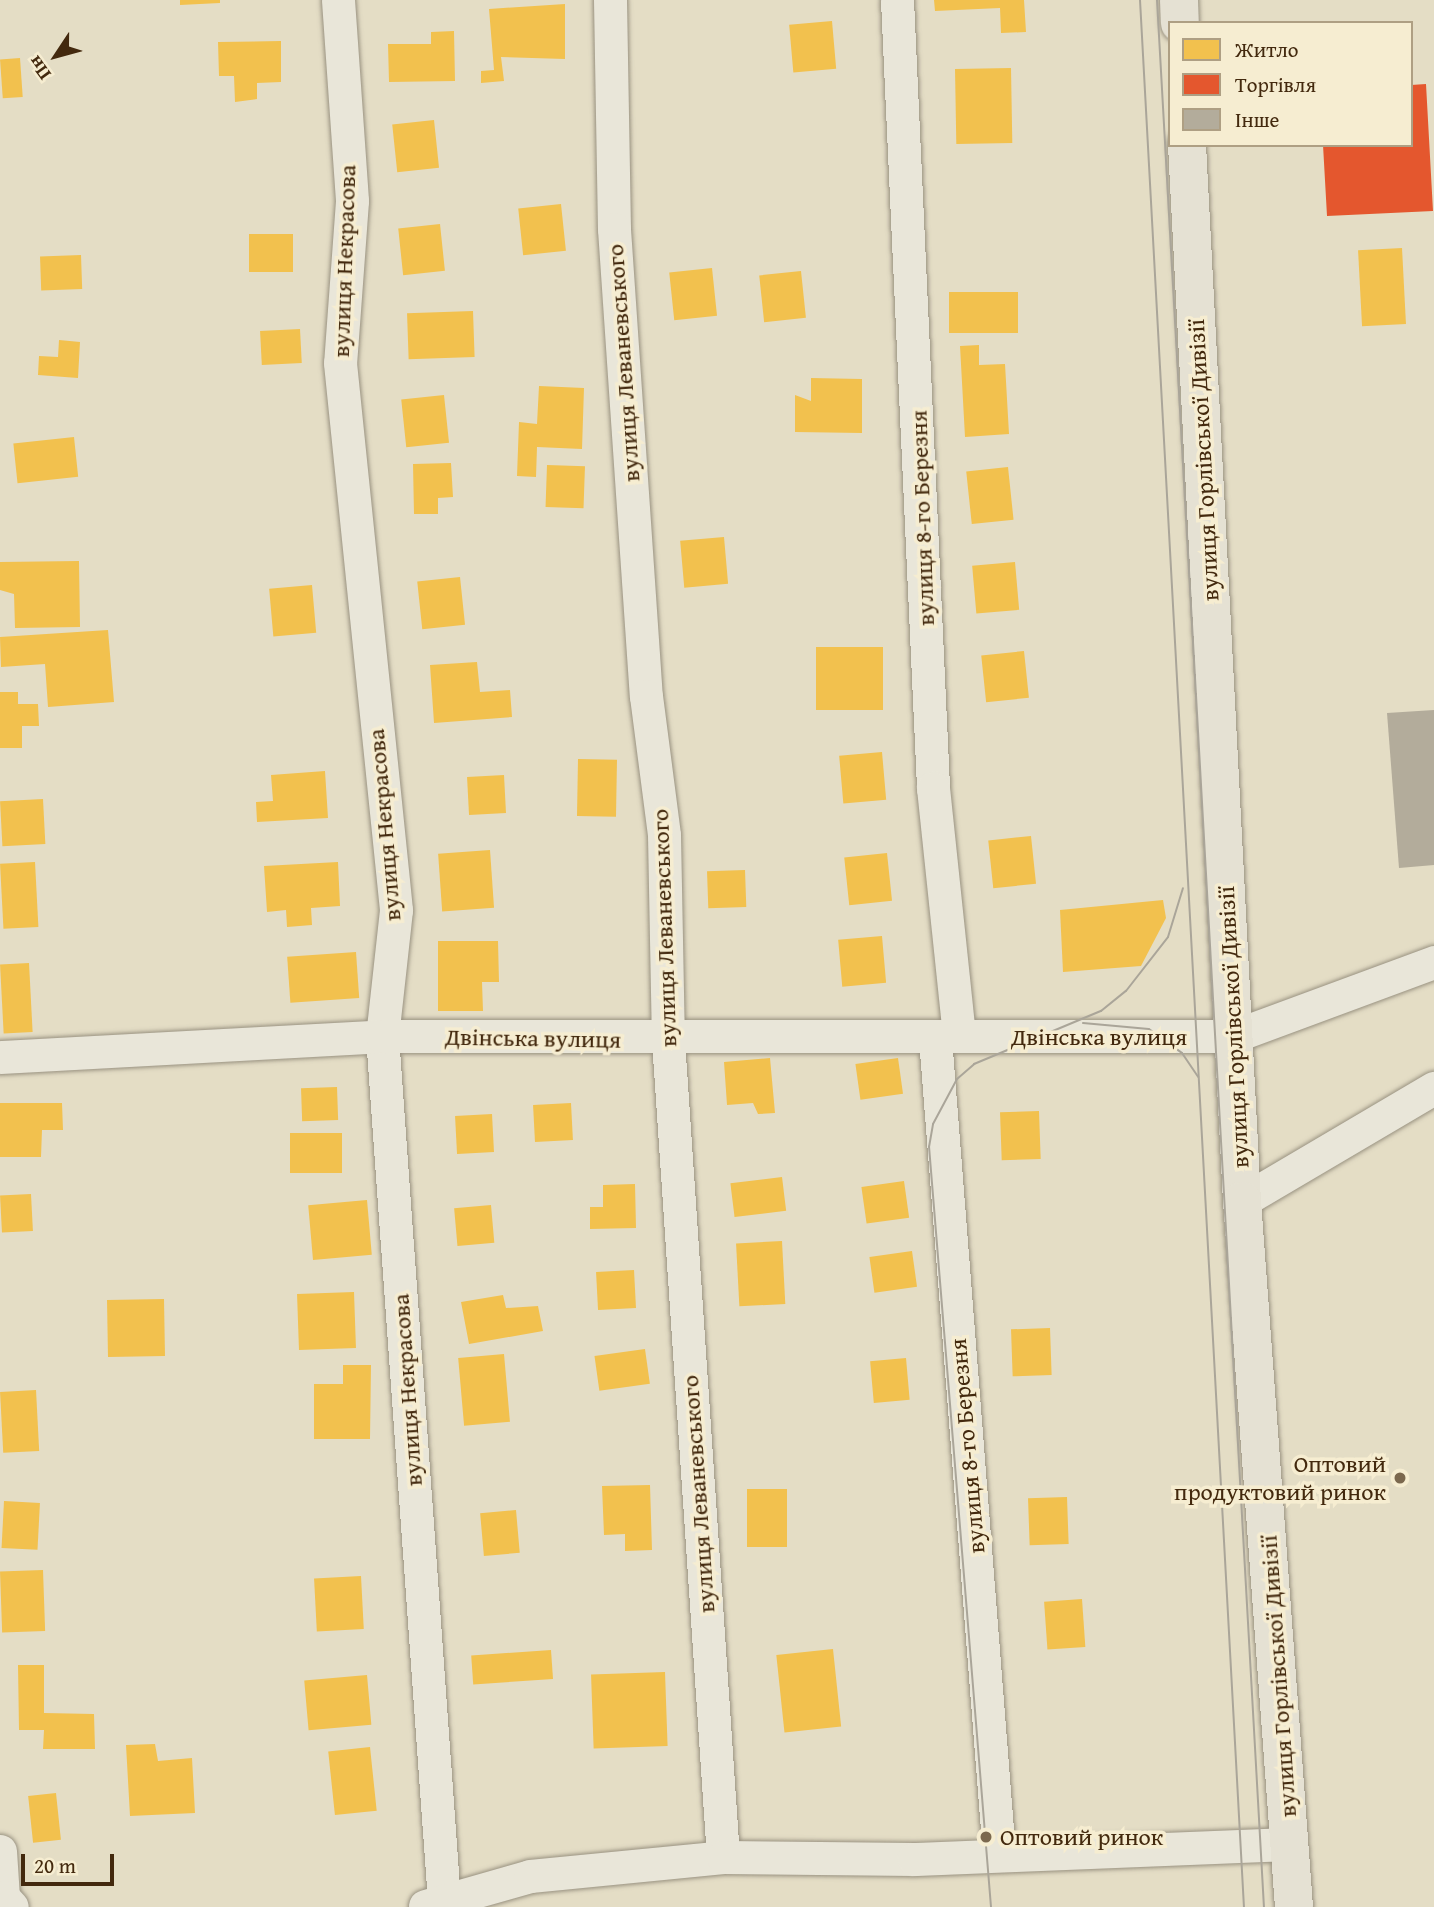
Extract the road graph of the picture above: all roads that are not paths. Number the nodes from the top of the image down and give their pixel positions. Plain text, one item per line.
1 (338, 0) edge
2 (610, 0) edge
3 (897, 0) edge
4 (1179, 0) edge
5 (1180, 21) edge
6 (1187, 147) edge
7 (1434, 962) edge
8 (383, 1036) junction
9 (947, 1036) junction
10 (1234, 1036) junction
11 (667, 1040) junction
12 (0, 1057) edge
13 (1434, 1088) edge
14 (1242, 1201) junction
15 (1291, 1844) junction
16 (0, 1851) edge
17 (999, 1854) junction
18 (723, 1857) junction
19 (8, 1902) edge
20 (433, 1904) edge
21 (1294, 1907) edge

1 - 8 street, вулиця Некрасова
2 - 11 street, вулиця Леваневського
3 - 9 street, вулиця 8-го Березня
4 - 5 main road
6 - 10 main road, вулиця Горлівської Дивізії
7 - 10 street
8 - 11 street, Двінська вулиця
8 - 12 street, Двінська вулиця
8 - 20 street, вулиця Некрасова
9 - 10 street, Двінська вулиця
9 - 11 street, Двінська вулиця
9 - 17 street, вулиця 8-го Березня
10 - 14 main road, вулиця Горлівської Дивізії
11 - 18 street, вулиця Леваневського
13 - 14 street
14 - 15 main road, вулиця Горлівської Дивізії
15 - 17 street
15 - 21 main road, вулиця Горлівської Дивізії
16 - 19 street
17 - 18 street
18 - 20 street

